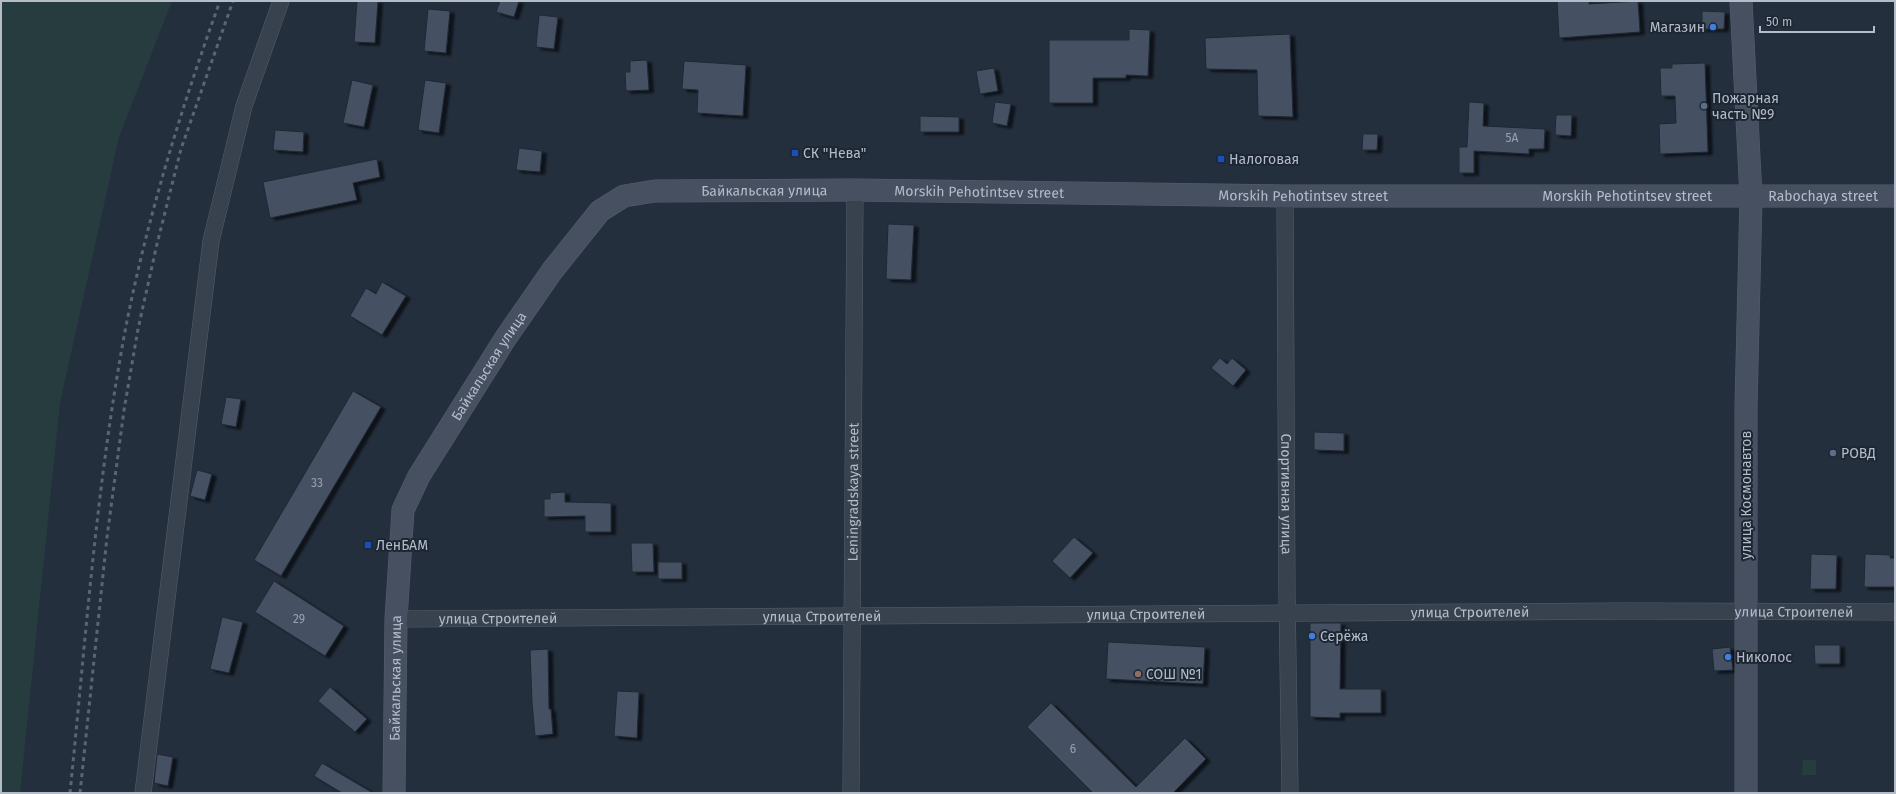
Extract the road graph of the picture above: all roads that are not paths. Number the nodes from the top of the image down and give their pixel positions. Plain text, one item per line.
1 (281, 1) edge
2 (1741, 1) edge
3 (855, 190) junction
4 (1286, 196) junction
5 (1895, 196) edge
6 (1751, 197) junction
7 (1746, 612) junction
8 (1895, 612) edge
9 (1287, 613) junction
10 (853, 615) junction
11 (396, 619) junction
12 (143, 793) edge
13 (394, 793) edge
14 (851, 793) edge
15 (1290, 793) edge
16 (1746, 793) edge

1 - 12 street
2 - 6 street, улица Космонавтов
3 - 4 street, Morskih Pehotintsev street
3 - 10 street, Leningradskaya street
3 - 11 street, Байкальская улица
4 - 6 street, Morskih Pehotintsev street
4 - 9 street, Спортивная улица
5 - 6 street, Rabochaya street
6 - 7 street, улица Космонавтов
7 - 8 street, улица Строителей
7 - 9 street, улица Строителей
7 - 16 street, улица Космонавтов
9 - 10 street, улица Строителей
9 - 15 street, Спортивная улица
10 - 11 street, улица Строителей
10 - 14 street, Leningradskaya street
11 - 13 street, Байкальская улица

